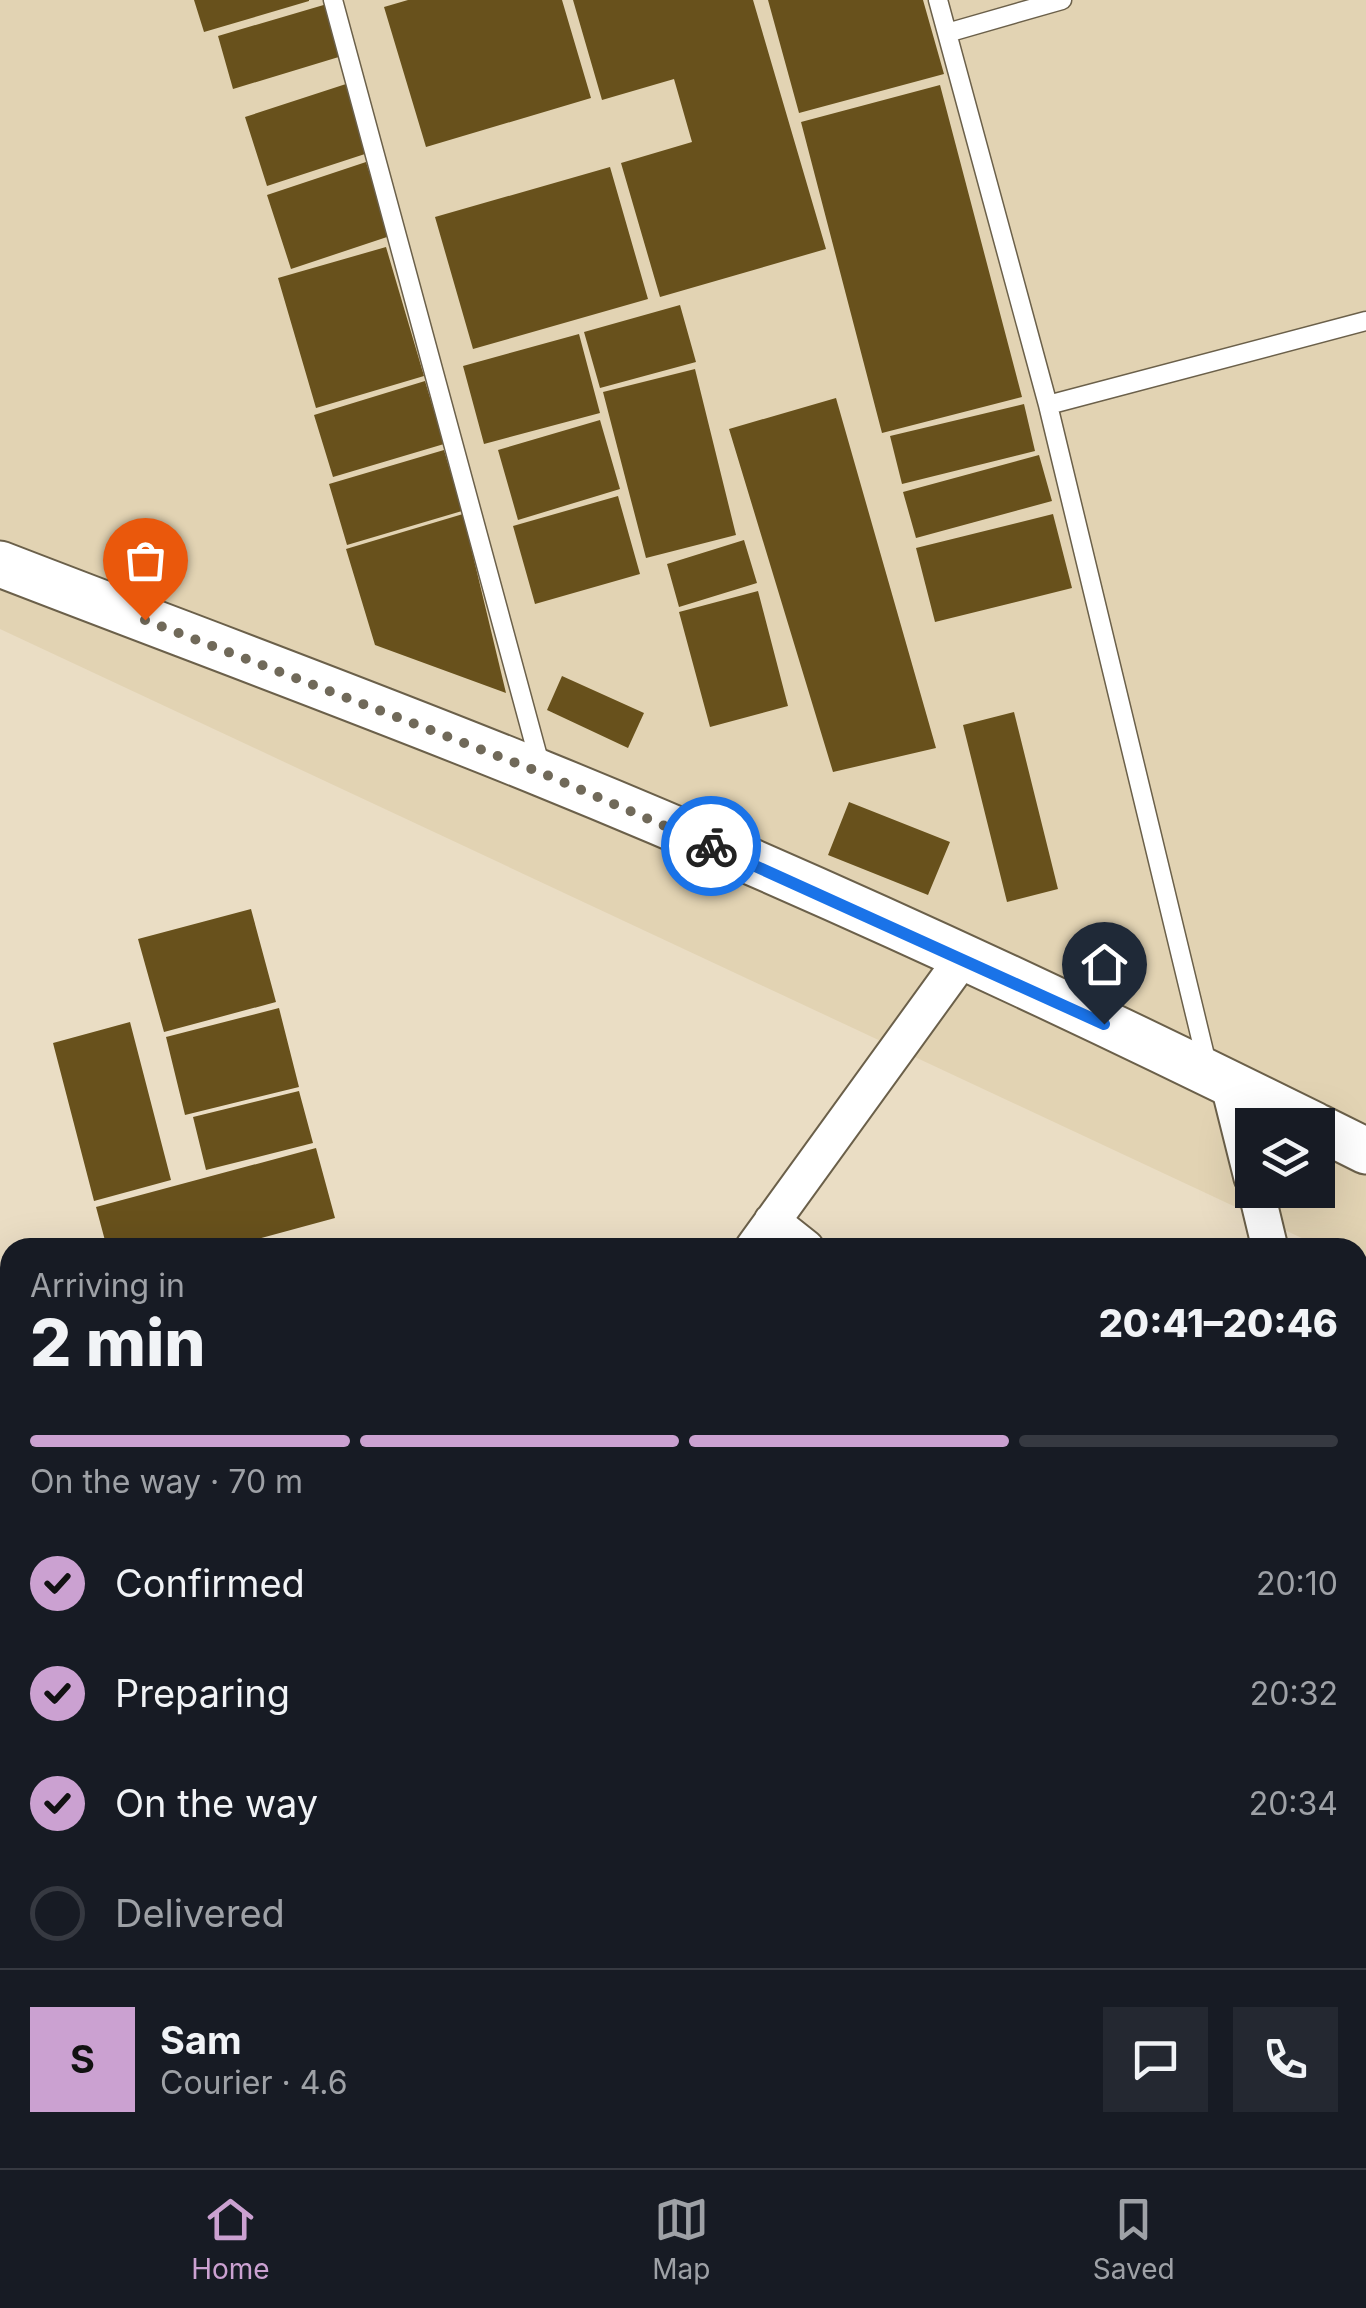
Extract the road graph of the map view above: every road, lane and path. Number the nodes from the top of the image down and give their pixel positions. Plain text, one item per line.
1 (333, 0) edge
2 (938, 0) edge
3 (1062, 0) edge
4 (947, 33) junction
5 (1366, 321) edge
6 (1048, 405) junction
7 (0, 564) edge
8 (542, 773) junction
9 (962, 958) junction
10 (1219, 1078) junction
11 (1280, 1108) edge
12 (1235, 1126) edge
13 (1335, 1136) edge
14 (1366, 1151) edge
15 (1260, 1208) edge
16 (762, 1234) edge
17 (1268, 1238) edge

1 - 8 lane
2 - 4 lane
3 - 4 lane
4 - 6 lane
5 - 6 lane
6 - 10 lane
7 - 8 street
8 - 9 street
9 - 10 street
9 - 16 street
10 - 11 street
10 - 12 street
13 - 14 street
15 - 17 street

